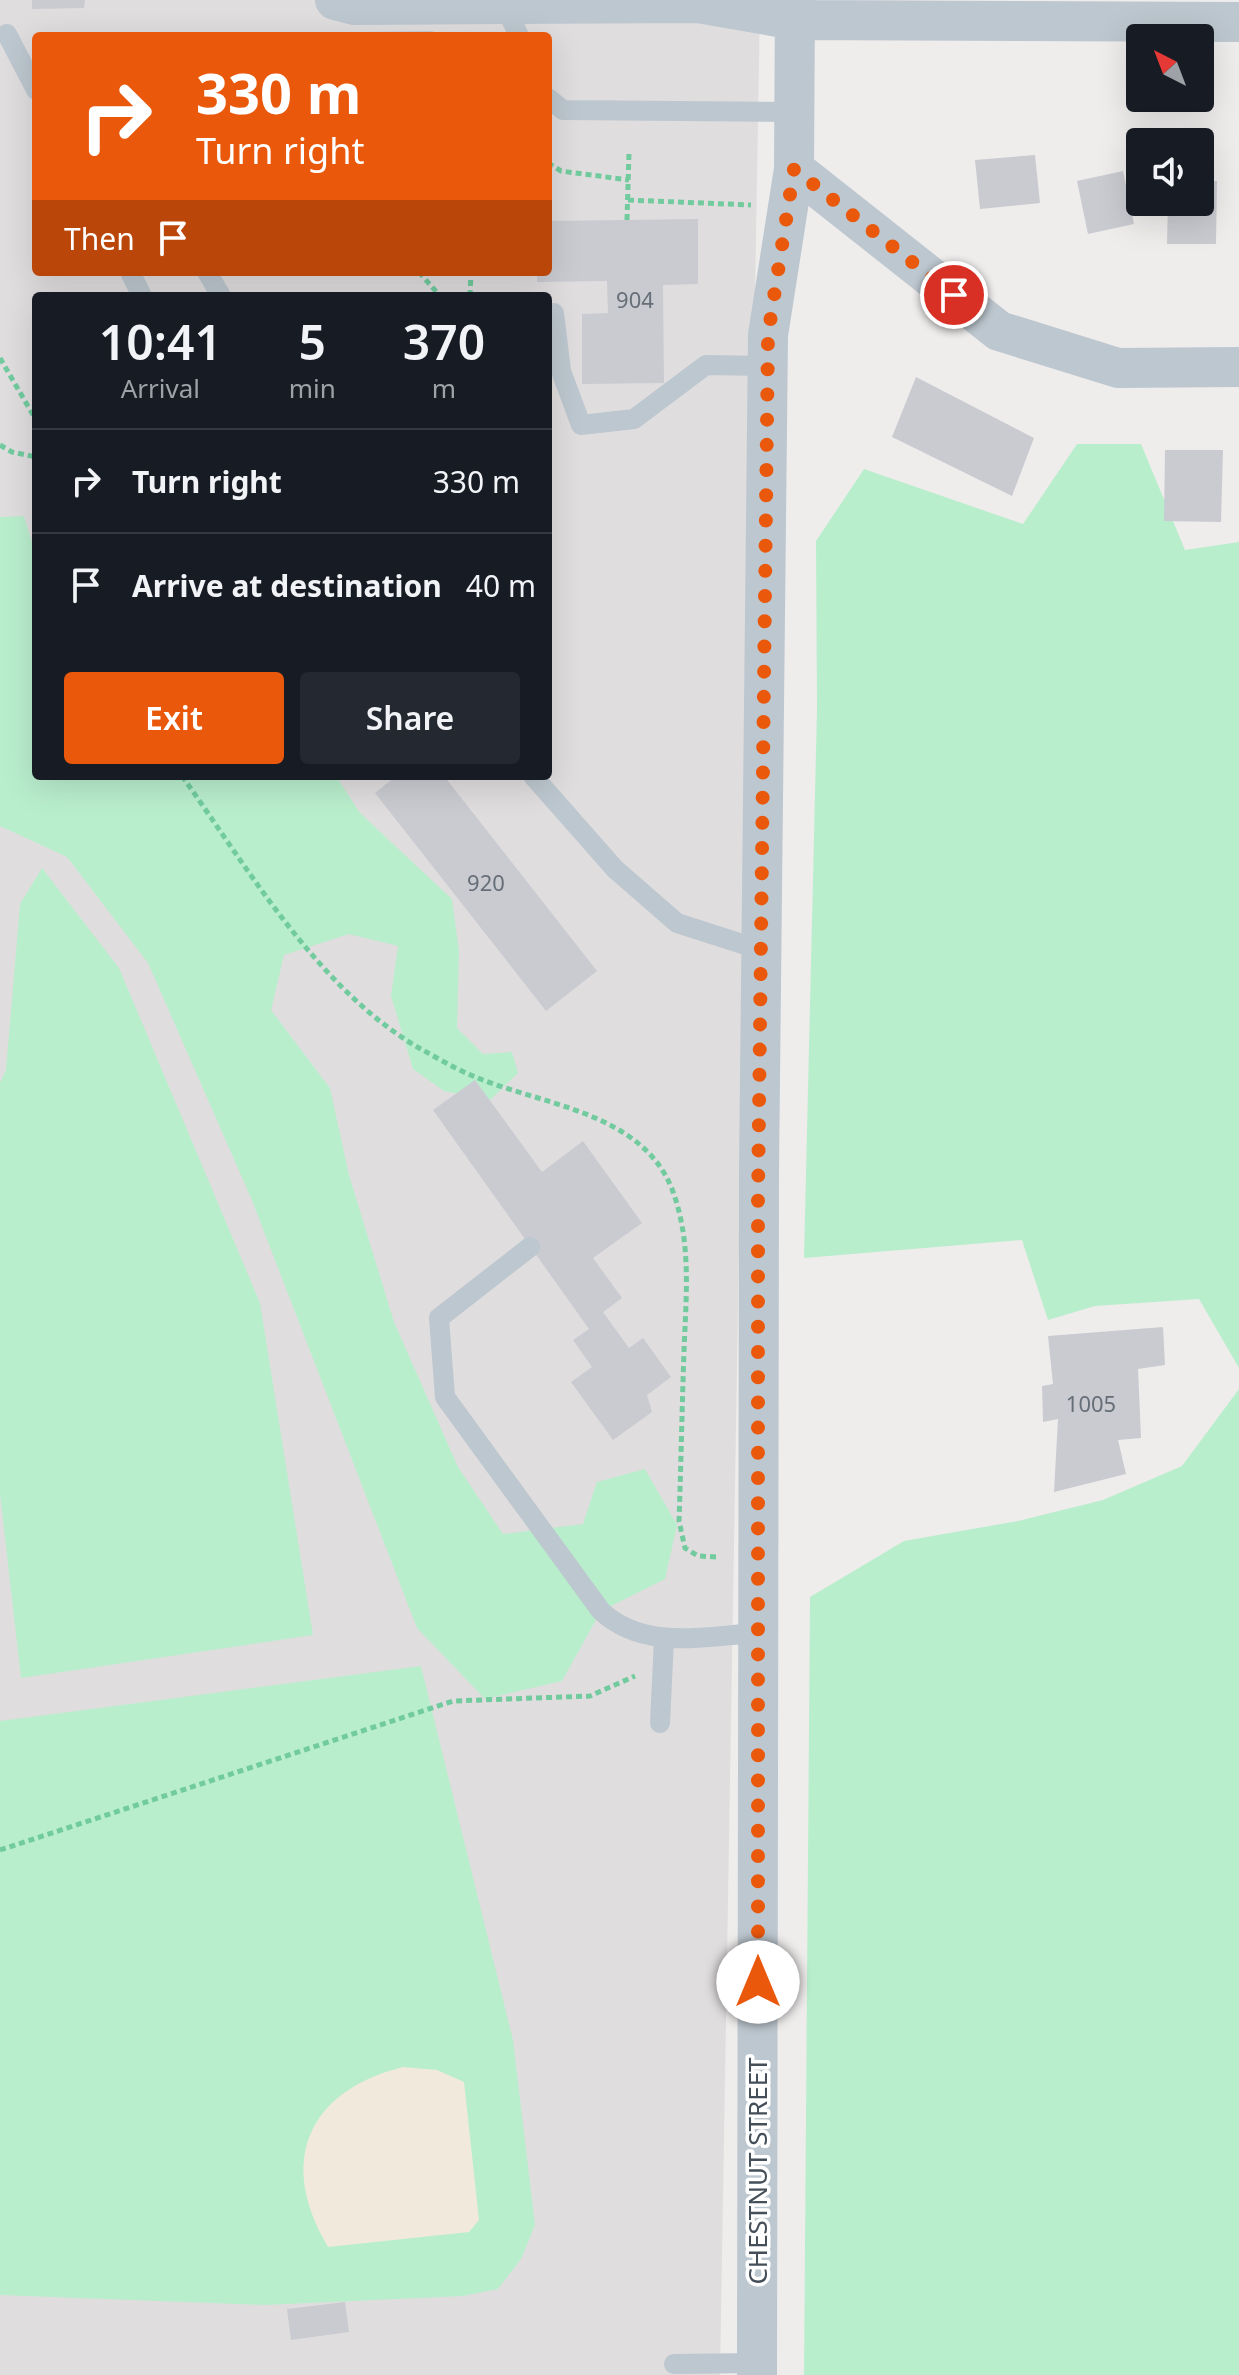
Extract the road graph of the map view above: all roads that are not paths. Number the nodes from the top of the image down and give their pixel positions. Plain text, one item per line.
1 (335, 0) edge
2 (700, 2) edge
3 (795, 10) edge
4 (1036, 11) edge
5 (1161, 11) edge
6 (512, 20) edge
7 (1239, 22) edge
8 (4, 31) edge
9 (32, 48) edge
10 (32, 83) edge
11 (552, 101) edge
12 (794, 112) junction
13 (791, 188) junction
14 (554, 313) dead end
15 (768, 366) junction
16 (1239, 367) edge
17 (537, 780) edge
18 (761, 950) junction
19 (530, 1247) dead end
20 (758, 1633) junction
21 (664, 1639) junction
22 (660, 1723) dead end
23 (674, 2364) dead end
24 (757, 2369) edge

1 - 6 street
2 - 3 street
2 - 6 street
3 - 4 street
3 - 12 street, CHESTNUT STREET
4 - 5 street
5 - 7 street
8 - 9 lane
8 - 10 lane
11 - 12 lane
12 - 13 street, CHESTNUT STREET
13 - 15 street, CHESTNUT STREET
13 - 16 street
14 - 15 lane
15 - 18 street, CHESTNUT STREET
17 - 18 lane
18 - 20 street, CHESTNUT STREET
19 - 21 lane
20 - 21 lane
20 - 24 street, CHESTNUT STREET
21 - 22 lane
23 - 24 lane

